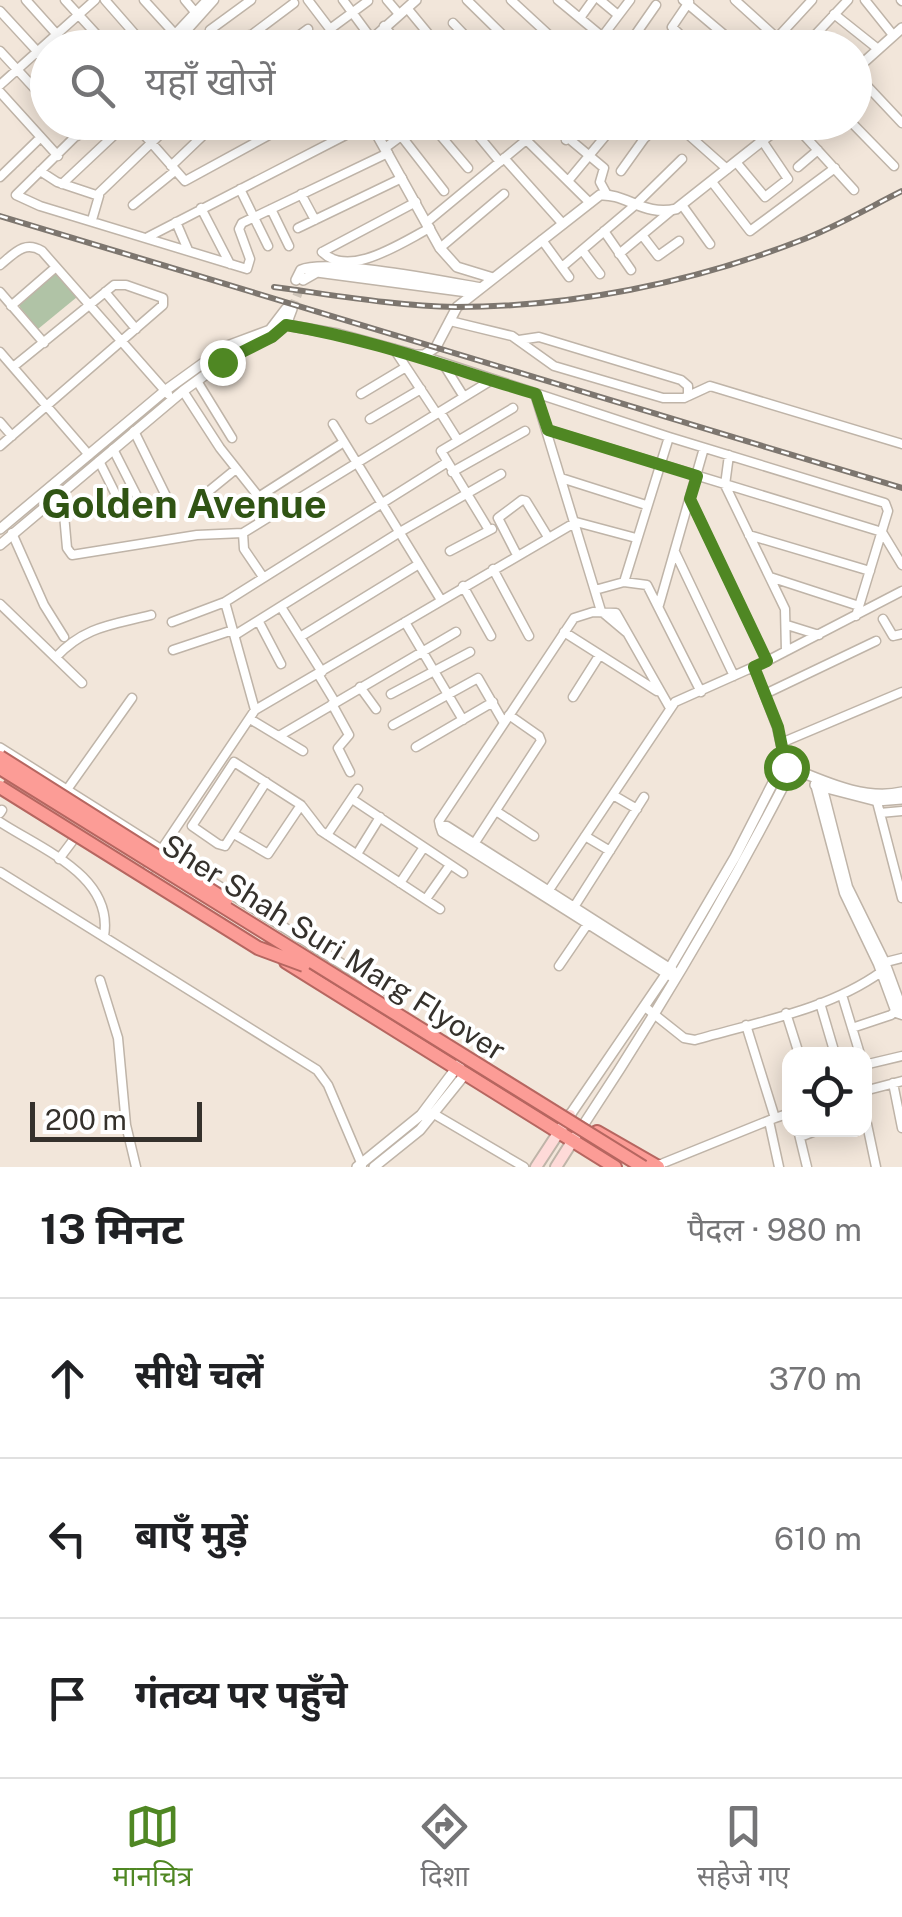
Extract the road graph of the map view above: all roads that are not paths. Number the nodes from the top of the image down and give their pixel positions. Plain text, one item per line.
1 (26, 0) edge
2 (65, 0) edge
3 (96, 0) edge
4 (105, 0) edge
5 (144, 0) edge
6 (184, 0) edge
7 (210, 0) edge
8 (251, 0) edge
9 (308, 0) edge
10 (343, 0) edge
11 (387, 0) edge
12 (416, 0) edge
13 (467, 0) edge
14 (512, 0) edge
15 (558, 0) edge
16 (597, 0) edge
17 (630, 0) edge
18 (736, 0) edge
19 (811, 0) edge
20 (848, 0) edge
21 (864, 0) edge
22 (687, 1) edge
23 (368, 2) edge
24 (294, 3) dead end
25 (656, 4) dead end
26 (0, 10) edge
27 (403, 11) junction
28 (195, 12) junction
29 (354, 14) junction
30 (834, 14) junction
31 (78, 15) junction
32 (618, 15) junction
33 (580, 18) junction
34 (453, 23) dead end
35 (384, 26) junction
36 (308, 28) dead end
37 (53, 30) edge
38 (62, 30) edge
39 (92, 30) edge
40 (131, 30) edge
41 (170, 30) edge
42 (178, 30) edge
43 (186, 30) edge
44 (210, 30) dead end
45 (257, 30) edge
46 (305, 30) edge
47 (366, 30) edge
48 (380, 30) edge
49 (387, 30) edge
50 (422, 30) edge
51 (460, 30) edge
52 (498, 30) edge
53 (544, 30) edge
54 (594, 30) edge
55 (607, 30) edge
56 (638, 30) edge
57 (675, 30) edge
58 (720, 30) edge
59 (770, 30) edge
60 (784, 30) edge
61 (820, 30) edge
62 (855, 30) edge
63 (898, 32) edge
64 (872, 43) edge
65 (30, 44) edge
66 (878, 48) junction
67 (0, 51) edge
68 (872, 54) edge
69 (30, 59) edge
70 (18, 70) junction
71 (30, 84) edge
72 (0, 88) edge
73 (872, 91) edge
74 (902, 123) edge
75 (30, 124) edge
76 (38, 140) edge
77 (44, 140) edge
78 (73, 140) edge
79 (111, 140) edge
80 (146, 140) edge
81 (155, 140) edge
82 (200, 140) edge
83 (261, 140) edge
84 (337, 140) edge
85 (380, 140) edge
86 (400, 140) edge
87 (404, 140) edge
88 (444, 140) edge
89 (484, 140) edge
90 (566, 140) edge
91 (603, 140) edge
92 (644, 140) edge
93 (697, 140) edge
94 (764, 140) edge
95 (806, 140) edge
96 (869, 140) edge
97 (526, 141) joint
98 (762, 142) junction
99 (150, 145) junction
100 (818, 150) junction
101 (387, 151) junction
102 (58, 156) junction
103 (589, 157) junction
104 (682, 159) dead end
105 (502, 160) junction
106 (731, 166) junction
107 (894, 166) dead end
108 (798, 167) dead end
109 (173, 168) junction
110 (468, 168) dead end
111 (835, 168) junction
112 (622, 171) dead end
113 (40, 172) junction
114 (0, 177) edge
115 (402, 178) junction
116 (568, 181) junction
117 (712, 182) junction
118 (62, 184) junction
119 (240, 189) junction
120 (854, 190) dead end
121 (444, 192) dead end
122 (302, 194) junction
123 (504, 194) dead end
124 (606, 194) junction
125 (97, 195) junction
126 (416, 202) junction
127 (590, 202) junction
128 (133, 204) dead end
129 (634, 206) junction
130 (202, 208) junction
131 (677, 208) junction
132 (271, 209) junction
133 (254, 217) junction
134 (92, 220) junction
135 (315, 220) junction
136 (176, 222) junction
137 (563, 224) junction
138 (429, 226) junction
139 (298, 228) dead end
140 (604, 231) junction
141 (642, 235) junction
142 (148, 237) junction
143 (542, 240) junction
144 (679, 241) dead end
145 (710, 244) dead end
146 (268, 246) dead end
147 (289, 246) dead end
148 (440, 248) junction
149 (188, 250) junction
150 (582, 250) junction
151 (620, 254) junction
152 (230, 264) junction
153 (0, 266) edge
154 (56, 267) junction
155 (562, 267) junction
156 (631, 270) dead end
157 (600, 274) dead end
158 (493, 278) junction
159 (570, 278) dead end
160 (299, 280) dead end
161 (478, 290) junction
162 (0, 292) edge
163 (105, 292) junction
164 (90, 305) junction
165 (11, 306) junction
166 (289, 310) tunnel mouth
167 (450, 321) junction
168 (283, 323) junction
169 (136, 329) junction
170 (519, 340) junction
171 (122, 342) junction
172 (44, 343) junction
173 (394, 349) junction
174 (0, 352) edge
175 (420, 355) junction
176 (444, 365) junction
177 (13, 366) junction
178 (406, 367) junction
179 (196, 380) junction
180 (490, 380) junction
181 (421, 388) junction
182 (183, 391) junction
183 (361, 394) dead end
184 (536, 394) junction
185 (169, 395) junction
186 (688, 396) junction
187 (464, 397) junction
188 (47, 406) junction
189 (513, 408) dead end
190 (439, 413) junction
191 (370, 419) dead end
192 (0, 422) edge
193 (333, 424) dead end
194 (548, 430) junction
195 (134, 431) junction
196 (525, 432) dead end
197 (12, 436) junction
198 (232, 438) dead end
199 (669, 438) junction
200 (458, 439) junction
201 (344, 442) junction
202 (902, 444) edge
203 (0, 446) edge
204 (704, 448) junction
205 (113, 449) junction
206 (89, 454) junction
207 (729, 455) junction
208 (98, 461) junction
209 (358, 463) junction
210 (660, 465) junction
211 (449, 467) junction
212 (236, 469) junction
213 (502, 474) dead end
214 (697, 476) junction
215 (561, 478) junction
216 (725, 485) junction
217 (209, 491) dead end
218 (55, 493) junction
219 (466, 495) junction
220 (260, 496) junction
221 (690, 499) junction
222 (168, 500) dead end
223 (382, 501) junction
224 (121, 505) dead end
225 (646, 505) junction
226 (143, 508) dead end
227 (274, 516) junction
228 (576, 522) junction
229 (500, 524) junction
230 (0, 529) edge
231 (488, 530) junction
232 (400, 532) junction
233 (882, 532) junction
234 (12, 533) junction
235 (243, 533) junction
236 (748, 535) junction
237 (548, 538) junction
238 (636, 538) junction
239 (0, 545) edge
240 (450, 551) dead end
241 (674, 552) junction
242 (517, 555) junction
243 (420, 564) junction
244 (902, 565) edge
245 (493, 569) junction
246 (870, 570) junction
247 (263, 576) junction
248 (770, 577) junction
249 (624, 582) junction
250 (462, 586) junction
251 (595, 590) junction
252 (902, 591) edge
253 (442, 600) junction
254 (225, 602) junction
255 (0, 604) edge
256 (659, 605) junction
257 (282, 607) junction
258 (601, 611) junction
259 (858, 611) junction
260 (151, 614) dead end
261 (884, 619) dead end
262 (172, 622) dead end
263 (259, 622) junction
264 (405, 622) junction
265 (787, 625) junction
266 (456, 632) dead end
267 (564, 632) junction
268 (235, 633) junction
269 (819, 635) junction
270 (902, 635) edge
271 (491, 636) dead end
272 (529, 636) dead end
273 (64, 637) dead end
274 (300, 637) junction
275 (876, 641) dead end
276 (422, 649) junction
277 (172, 650) dead end
278 (786, 651) junction
279 (470, 652) dead end
280 (599, 656) junction
281 (56, 658) junction
282 (767, 661) junction
283 (281, 664) dead end
284 (754, 667) junction
285 (434, 671) junction
286 (320, 673) junction
287 (734, 676) junction
288 (82, 683) dead end
289 (360, 687) junction
290 (701, 692) junction
291 (902, 692) edge
292 (660, 693) junction
293 (391, 694) dead end
294 (447, 694) junction
295 (765, 694) junction
296 (573, 697) dead end
297 (132, 698) dead end
298 (492, 702) junction
299 (334, 703) junction
300 (670, 708) junction
301 (376, 709) dead end
302 (255, 710) junction
303 (250, 719) junction
304 (506, 719) junction
305 (462, 720) junction
306 (394, 725) dead end
307 (279, 736) junction
308 (782, 743) junction
309 (0, 748) edge
310 (416, 748) dead end
311 (303, 750) dead end
312 (230, 759) junction
313 (0, 762) edge
314 (350, 772) dead end
315 (787, 772) junction
316 (0, 781) edge
317 (266, 782) junction
318 (818, 783) junction
319 (358, 789) dead end
320 (66, 791) junction
321 (613, 794) junction
322 (902, 796) edge
323 (644, 798) dead end
324 (876, 798) junction
325 (352, 799) junction
326 (301, 805) junction
327 (637, 809) junction
328 (902, 810) edge
329 (496, 811) junction
330 (880, 813) junction
331 (380, 818) junction
332 (0, 822) edge
333 (440, 826) junction
334 (79, 832) junction
335 (234, 834) junction
336 (327, 835) junction
337 (534, 836) dead end
338 (585, 836) junction
339 (474, 844) junction
340 (424, 847) junction
341 (610, 852) junction
342 (356, 854) junction
343 (158, 855) junction
344 (59, 859) junction
345 (897, 860) edge
346 (450, 865) junction
347 (0, 872) edge
348 (463, 873) dead end
349 (146, 874) junction
350 (517, 875) junction
351 (400, 882) junction
352 (546, 894) junction
353 (902, 898) edge
354 (426, 899) junction
355 (574, 907) junction
356 (440, 909) dead end
357 (590, 920) junction
358 (104, 936) junction
359 (902, 958) edge
360 (306, 963) junction
361 (559, 966) dead end
362 (881, 966) junction
363 (673, 973) junction
364 (100, 980) dead end
365 (842, 995) junction
366 (820, 1003) junction
367 (649, 1010) junction
368 (900, 1011) edge
369 (786, 1014) junction
370 (746, 1025) junction
371 (852, 1028) junction
372 (797, 1047) edge
373 (832, 1047) edge
374 (858, 1047) edge
375 (470, 1054) junction
376 (902, 1056) edge
377 (872, 1065) edge
378 (460, 1072) junction
379 (594, 1079) junction
380 (898, 1082) edge
381 (608, 1088) junction
382 (872, 1089) edge
383 (434, 1114) junction
384 (570, 1116) junction
385 (782, 1116) edge
386 (772, 1120) junction
387 (584, 1124) junction
388 (902, 1128) edge
389 (557, 1132) junction
390 (799, 1137) edge
391 (870, 1137) edge
392 (573, 1141) junction
393 (360, 1166) edge
394 (657, 1166) edge
395 (136, 1167) edge
396 (374, 1167) edge
397 (524, 1167) edge
398 (536, 1167) edge
399 (556, 1167) edge
400 (615, 1167) edge
401 (630, 1167) edge
402 (642, 1167) edge
403 (778, 1167) edge
404 (807, 1167) edge
405 (876, 1167) edge

1 - 37 street
2 - 31 street
3 - 31 street
4 - 40 street
5 - 41 street
6 - 28 street
7 - 28 street
7 - 43 street
8 - 44 street
9 - 29 street
10 - 29 street
11 - 27 street
12 - 27 street
13 - 52 street
14 - 53 street
15 - 33 street
16 - 32 street
16 - 33 street
17 - 32 street
18 - 59 street
19 - 60 street
20 - 30 street
21 - 63 street
22 - 57 street
22 - 58 street
23 - 29 street
24 - 45 street
25 - 56 street
26 - 65 street
27 - 35 street
27 - 50 street
28 - 42 street
29 - 47 street
30 - 61 street
30 - 62 street
31 - 38 street
31 - 39 street
32 - 55 street
33 - 54 street
34 - 51 street
35 - 48 street
35 - 49 street
36 - 46 street
63 - 66 street
64 - 66 street
66 - 68 street
67 - 70 street
69 - 70 street
70 - 71 street
70 - 72 street
72 - 75 street
73 - 74 street
76 - 114 street
77 - 102 street
78 - 102 street
79 - 118 street
80 - 99 street
81 - 99 street
82 - 109 street
83 - 109 street
84 - 119 street
85 - 101 street
86 - 101 street
87 - 121 street
88 - 110 street
89 - 105 street
90 - 103 street
91 - 103 street
92 - 112 street
93 - 106 street
94 - 98 street
95 - 100 street
96 - 107 street
97 - 105 street
97 - 116 street
98 - 106 street
98 - 106 street
99 - 109 street
99 - 125 street
100 - 108 street
100 - 111 street
101 - 115 street
101 - 122 street
102 - 113 street
103 - 116 street
103 - 124 street
104 - 129 street
105 - 137 street
105 - 138 street
106 - 117 street
109 - 128 street
111 - 117 street
111 - 120 street
113 - 118 street
113 - 134 street
115 - 126 street
115 - 135 street
116 - 127 street
117 - 131 street
118 - 125 street
119 - 130 street
119 - 133 street
122 - 132 street
122 - 135 street
123 - 148 street
124 - 127 street
124 - 129 street
125 - 134 street
126 - 138 street
126 - 138 street
127 - 137 street
129 - 131 street
129 - 140 street
130 - 136 street
130 - 152 street
131 - 141 street
131 - 145 street
132 - 133 street
132 - 147 street
133 - 146 street
133 - 152 street
134 - 142 street
135 - 139 street
136 - 142 street
136 - 149 street
137 - 143 street
138 - 148 street
140 - 150 street
140 - 151 street
141 - 144 street
141 - 151 street
142 - 149 street
143 - 155 street
143 - 158 street
148 - 158 street
149 - 152 street
150 - 155 street
150 - 157 street
151 - 156 street
153 - 154 street
154 - 164 street
154 - 165 street
155 - 159 street
158 - 161 street
160 - 161 street
161 - 167 street
162 - 165 street
163 - 164 street
163 - 169 street
163 - 169 street
164 - 171 street
164 - 172 street
165 - 172 street
166 - 168 street
167 - 170 street
167 - 175 street
168 - 173 street
168 - 179 street
168 - 185 street
169 - 171 street
170 - 186 street
170 - 186 street
171 - 185 street
171 - 188 street
172 - 177 street
173 - 175 street
173 - 178 street
174 - 177 street
175 - 176 street
176 - 180 street
176 - 187 street
177 - 188 street
178 - 181 street
178 - 183 street
179 - 182 street
179 - 198 street
180 - 184 street
180 - 187 street
181 - 190 street
181 - 191 street
182 - 185 street
182 - 212 street
184 - 194 street
184 - 199 street
185 - 195 street
185 - 206 street
186 - 202 street
187 - 190 street
188 - 197 street
188 - 206 street
189 - 200 street
190 - 200 street
190 - 209 street
192 - 197 street
193 - 201 street
194 - 210 street
194 - 215 street
195 - 205 street
195 - 222 street
196 - 211 street
197 - 203 street
199 - 204 street
199 - 210 street
200 - 211 street
201 - 209 street
201 - 220 street
204 - 207 street
204 - 214 street
205 - 208 street
205 - 226 street
206 - 218 street
207 - 216 street
207 - 233 street
208 - 218 street
208 - 224 street
209 - 223 street
209 - 227 street
210 - 214 street
210 - 225 street
211 - 219 street
211 - 223 street
212 - 217 street
212 - 220 street
213 - 219 street
214 - 216 street
214 - 221 street
215 - 225 street
215 - 228 street
216 - 233 street
216 - 236 street
218 - 230 street
218 - 234 street
218 - 235 street
219 - 231 street
219 - 232 street
220 - 227 street
221 - 241 street
221 - 282 street
223 - 232 street
223 - 247 street
225 - 238 street
227 - 235 street
228 - 237 street
228 - 238 street
228 - 251 street
229 - 231 street
229 - 237 street
229 - 242 street
231 - 240 street
232 - 243 street
232 - 257 street
233 - 244 street
233 - 246 street
234 - 239 street
234 - 273 street
235 - 247 street
236 - 246 street
236 - 248 street
237 - 242 street
238 - 249 street
241 - 256 street
241 - 287 street
242 - 245 street
243 - 253 street
243 - 274 street
245 - 250 street
245 - 272 street
246 - 259 street
247 - 254 street
248 - 259 street
248 - 265 street
249 - 251 street
249 - 256 street
250 - 253 street
250 - 271 street
251 - 258 street
252 - 259 street
253 - 264 street
254 - 262 street
254 - 268 street
255 - 281 street
256 - 290 street
257 - 263 street
257 - 274 street
258 - 267 street
258 - 292 street
259 - 269 street
260 - 281 street
261 - 270 street
263 - 268 street
263 - 283 street
264 - 276 street
264 - 286 street
265 - 269 street
265 - 278 street
266 - 276 street
267 - 280 street
267 - 304 street
268 - 277 street
268 - 302 street
269 - 278 street
274 - 286 street
275 - 295 street
276 - 285 street
276 - 289 street
278 - 282 street
279 - 285 street
280 - 292 street
280 - 296 street
281 - 288 street
282 - 284 street
284 - 287 street
284 - 295 street
285 - 293 street
285 - 294 street
286 - 299 street
286 - 302 street
287 - 290 street
289 - 299 street
289 - 301 street
290 - 300 street
291 - 308 street
292 - 300 street
294 - 298 street
294 - 305 street
294 - 306 street
295 - 308 street
297 - 320 street
298 - 304 street
298 - 305 street
299 - 307 street
299 - 314 street
300 - 321 street
302 - 303 street
303 - 307 street
303 - 312 street
304 - 329 street
304 - 333 street
305 - 310 street
307 - 311 street
308 - 315 street
309 - 320 street
312 - 317 street
312 - 335 street
312 - 343 street
313 - 343 highway
313 - 360 highway, Sher Shah Suri Marg Flyover, bridge
315 - 318 street
315 - 363 street
316 - 334 highway
316 - 360 highway, Sher Shah Suri Marg Flyover, bridge
317 - 326 street
317 - 335 street
318 - 324 street
318 - 362 street
319 - 325 street
320 - 343 street
321 - 327 street
321 - 338 street
322 - 324 street
323 - 327 street
324 - 330 street
325 - 331 street
325 - 336 street
326 - 335 street
326 - 336 street
327 - 341 street
328 - 330 street
329 - 337 street
329 - 339 street
330 - 345 street
331 - 340 street
331 - 342 street
332 - 344 street
333 - 339 street
333 - 350 street
334 - 344 street
334 - 349 highway
336 - 342 street
338 - 341 street
338 - 352 street
339 - 350 street
340 - 346 street
340 - 351 street
341 - 355 street
342 - 351 street
343 - 349 street
343 - 375 highway
344 - 358 street
345 - 353 street
346 - 348 street
346 - 354 street
347 - 358 street
349 - 378 highway
350 - 352 street
351 - 354 street
352 - 355 street
352 - 357 street
354 - 356 street
355 - 357 street
357 - 361 street
357 - 363 street
358 - 393 street
359 - 362 street
360 - 401 highway, Sher Shah Suri Marg Flyover, bridge
360 - 402 highway, Sher Shah Suri Marg Flyover, bridge
362 - 365 street
362 - 368 street
363 - 367 street
364 - 395 street
365 - 366 street
365 - 371 street
366 - 369 street
366 - 373 street
367 - 370 street
367 - 379 street
367 - 381 street
368 - 371 street
369 - 370 street
369 - 372 street
370 - 386 street
371 - 374 street
375 - 378 street
375 - 384 highway
376 - 377 street
378 - 383 street
378 - 389 highway
378 - 393 street
379 - 381 street
379 - 384 street
380 - 382 street
380 - 388 street
381 - 387 street
383 - 396 street
383 - 397 street
384 - 387 highway
384 - 389 main road
385 - 386 street
386 - 394 street
386 - 403 street
387 - 392 main road
387 - 394 highway
389 - 392 highway
389 - 398 main road
390 - 404 street
391 - 405 street
392 - 399 main road
392 - 400 highway

